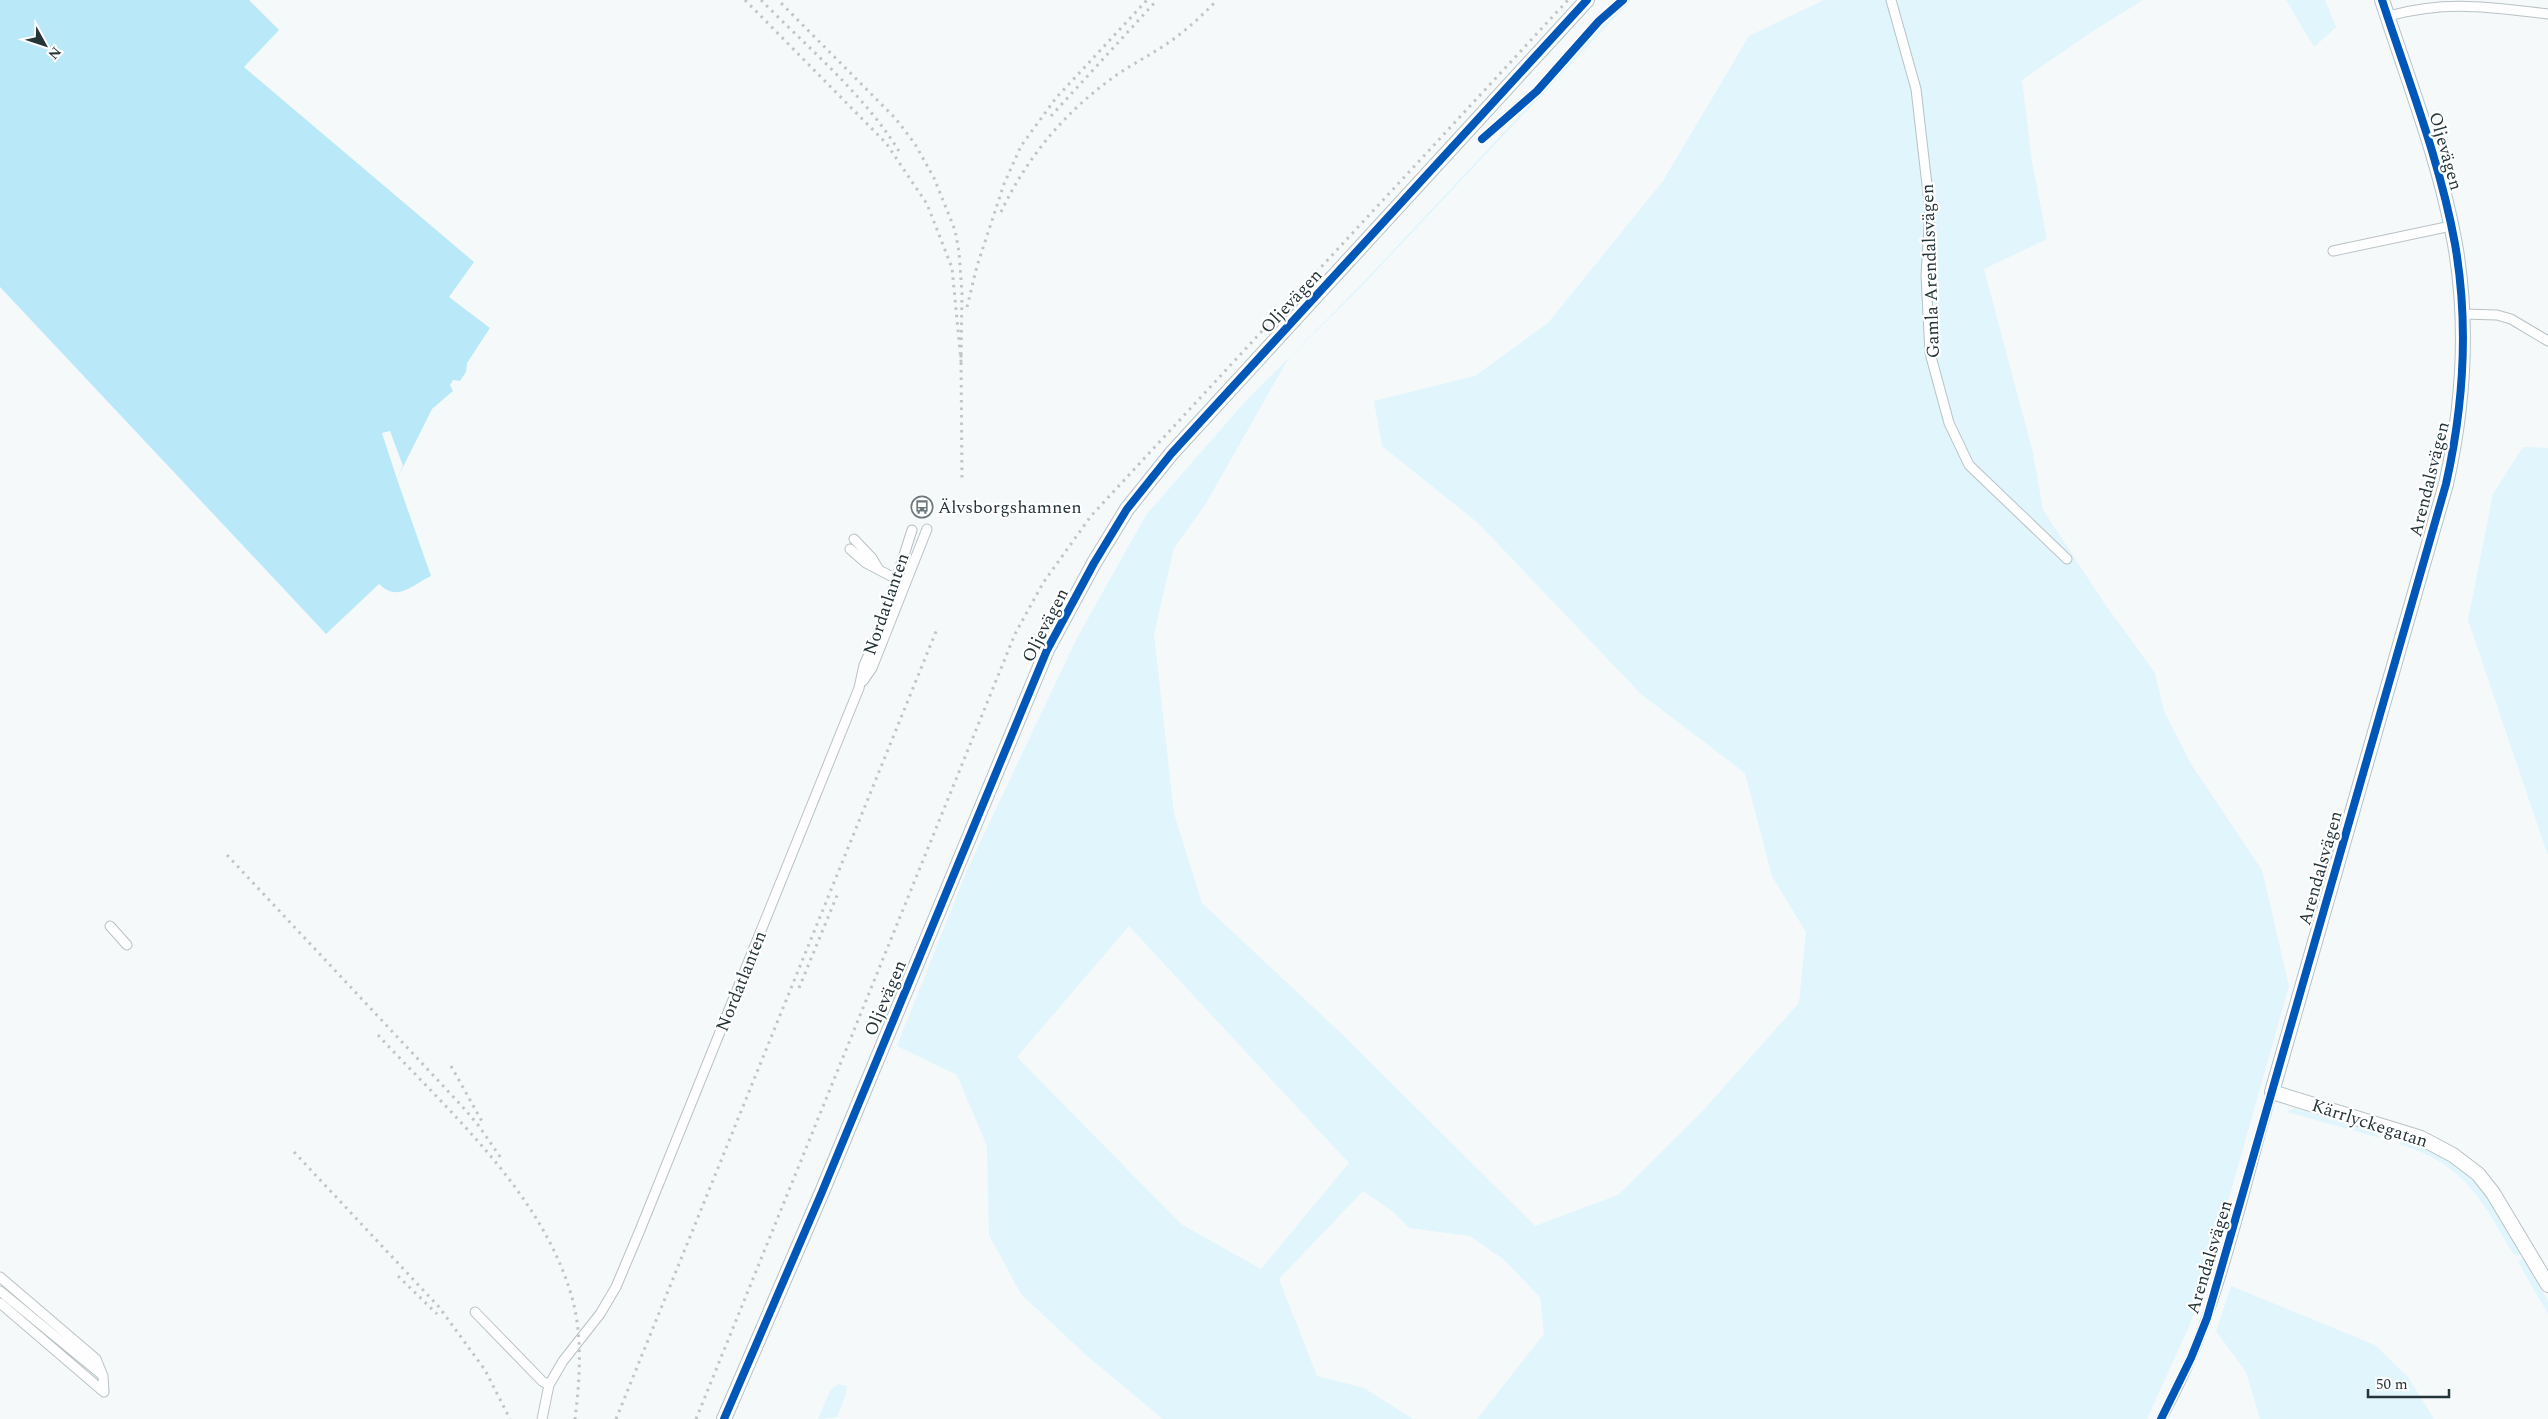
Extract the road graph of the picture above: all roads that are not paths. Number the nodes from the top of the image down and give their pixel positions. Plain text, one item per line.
1 (1586, 0) edge
2 (1891, 0) edge
3 (2382, 0) edge
4 (2548, 14) edge
5 (2388, 16) junction
6 (2451, 226) junction
7 (2333, 251) dead end
8 (2463, 314) junction
9 (2548, 341) edge
10 (912, 530) dead end
11 (927, 530) dead end
12 (854, 539) dead end
13 (850, 549) dead end
14 (2067, 559) dead end
15 (879, 570) junction
16 (895, 579) junction
17 (907, 584) junction
18 (859, 688) junction
19 (110, 926) dead end
20 (127, 945) dead end
21 (2272, 1092) junction
22 (0, 1277) edge
23 (2548, 1286) edge
24 (0, 1291) edge
25 (0, 1303) edge
26 (474, 1312) dead end
27 (103, 1376) junction
28 (550, 1386) junction
29 (542, 1419) edge
30 (724, 1419) edge
31 (2161, 1419) edge

1 - 30 street, Oljevägen
2 - 14 street, Gamla Arendalsvägen
3 - 5 street, Oljevägen
4 - 5 street
5 - 6 street, Oljevägen
6 - 7 street
6 - 8 street, Oljevägen
8 - 9 street
8 - 21 street, Arendalsvägen
10 - 16 street, Nordatlanten
11 - 17 street
12 - 15 street
13 - 15 street
15 - 16 street
16 - 17 street
16 - 18 street, Nordatlanten
17 - 18 street
18 - 28 street, Nordatlanten
19 - 20 street
21 - 23 street, Kärrlyckegatan
21 - 31 street, Arendalsvägen
22 - 27 street
24 - 27 street
25 - 27 street
26 - 28 street
28 - 29 street, Nordatlanten

